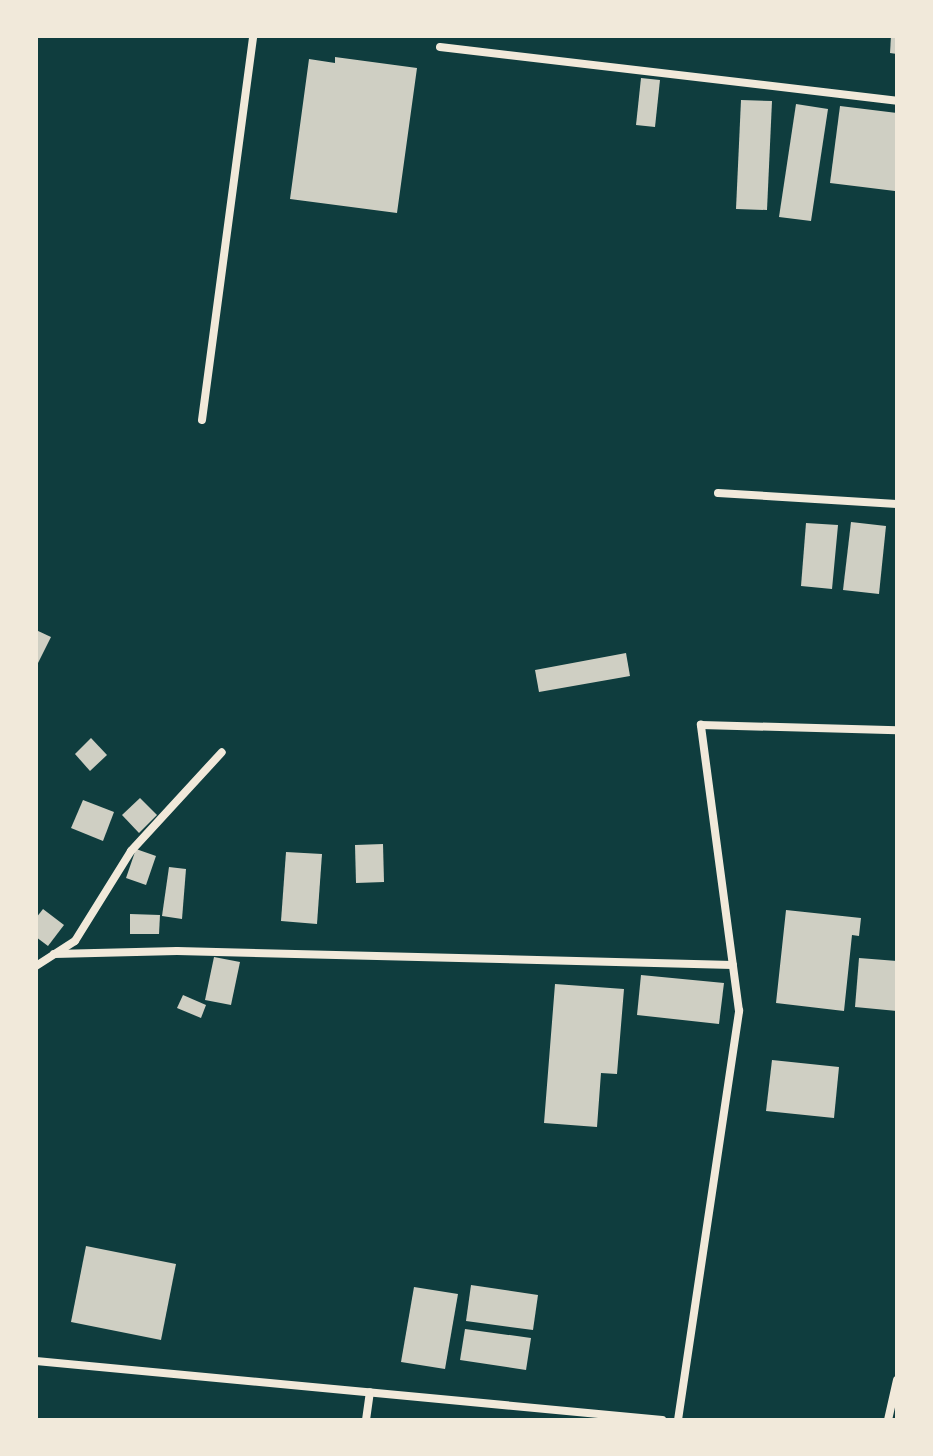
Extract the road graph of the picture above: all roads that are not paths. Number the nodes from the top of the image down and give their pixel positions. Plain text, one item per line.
1 (253, 36) edge
2 (440, 47) dead end
3 (897, 101) edge
4 (202, 420) dead end
5 (718, 493) dead end
6 (897, 504) edge
7 (897, 730) edge
8 (222, 752) dead end
9 (54, 954) junction
10 (733, 965) junction
11 (36, 966) edge
12 (36, 1361) edge
13 (897, 1380) edge
14 (370, 1392) junction
15 (366, 1420) edge
16 (662, 1420) edge
17 (678, 1420) edge
18 (888, 1420) edge

1 - 4 street
2 - 3 street
5 - 6 street
7 - 10 street
8 - 9 street
9 - 10 street
9 - 11 street
10 - 17 street
12 - 14 street
13 - 18 street
14 - 15 street
14 - 16 street

